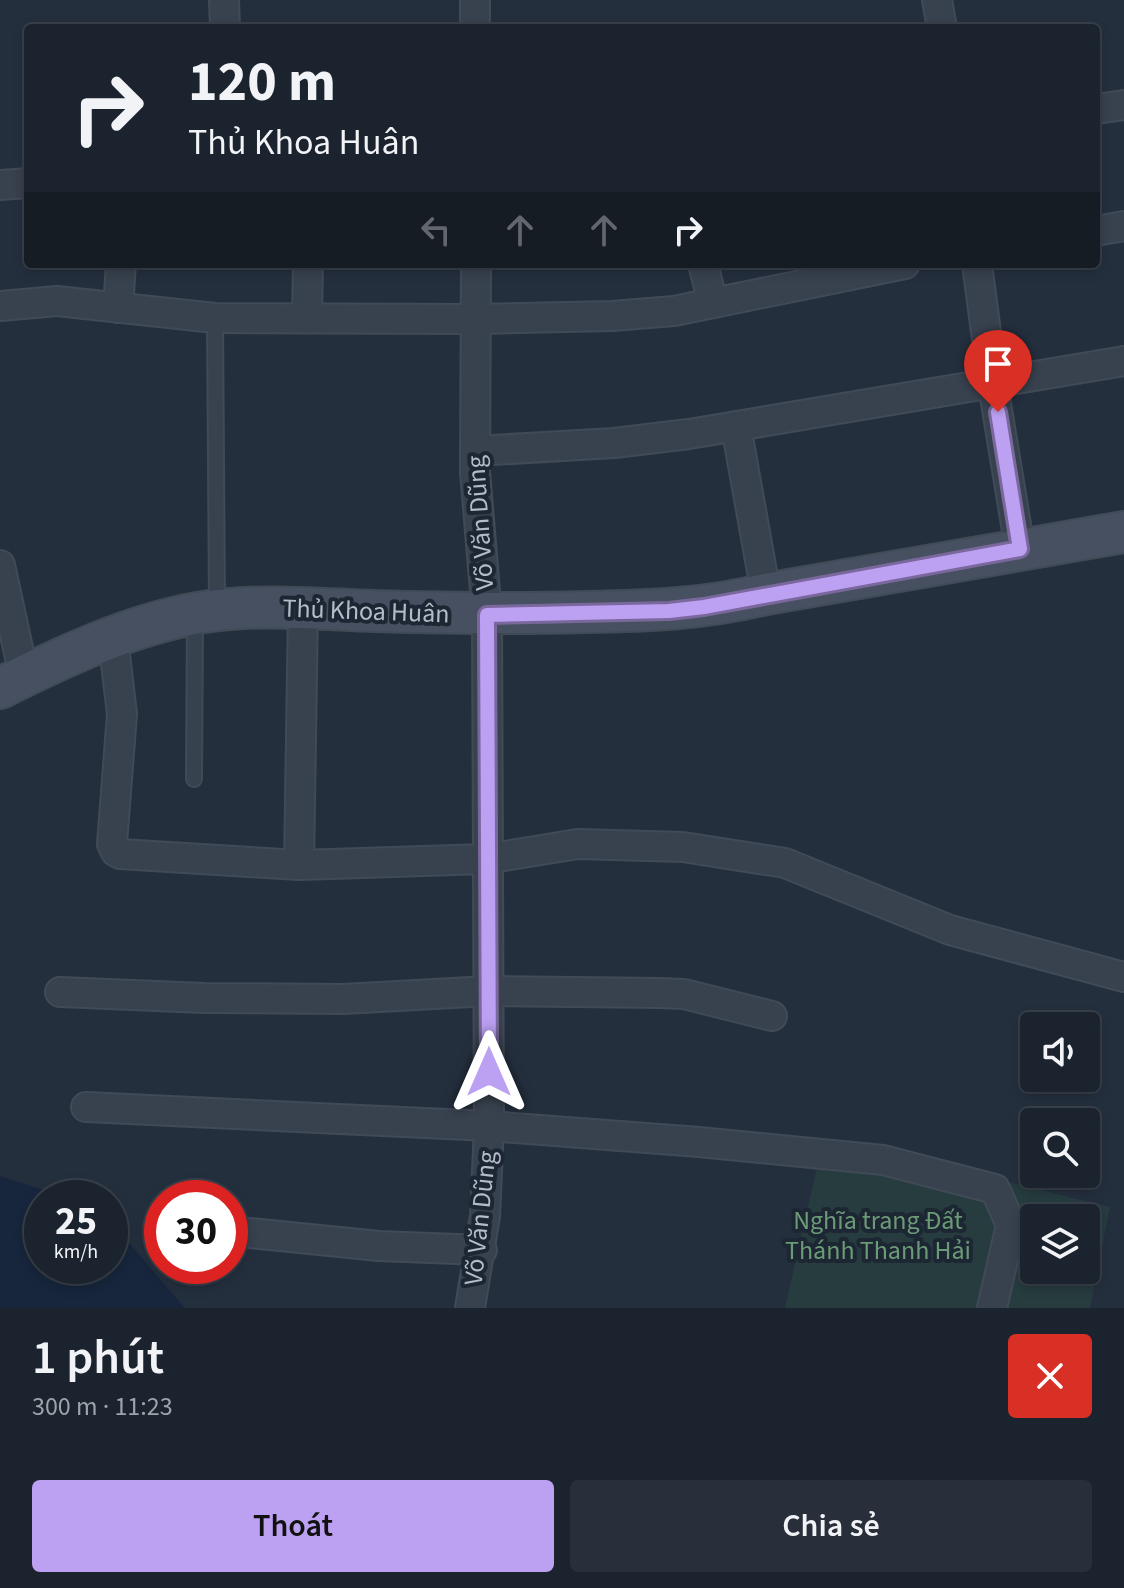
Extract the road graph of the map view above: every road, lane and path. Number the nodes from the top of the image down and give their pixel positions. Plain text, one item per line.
1 (224, 0) edge
2 (475, 0) edge
3 (937, 0) edge
4 (225, 24) edge
5 (475, 24) edge
6 (941, 24) edge
7 (1124, 105) edge
8 (1100, 108) edge
9 (24, 183) edge
10 (0, 185) edge
11 (1124, 226) edge
12 (1100, 230) edge
13 (121, 268) edge
14 (308, 268) edge
15 (476, 268) edge
16 (704, 268) edge
17 (885, 268) edge
18 (978, 268) edge
19 (713, 303) junction
20 (0, 306) edge
21 (118, 308) junction
22 (307, 317) junction
23 (215, 318) junction
24 (476, 319) junction
25 (1124, 361) edge
26 (993, 385) junction
27 (736, 426) junction
28 (475, 451) junction
29 (1124, 532) edge
30 (1020, 549) junction
31 (0, 565) edge
32 (766, 594) junction
33 (303, 608) junction
34 (206, 612) junction
35 (487, 615) junction
36 (113, 638) junction
37 (12, 682) edge
38 (194, 779) dead end
39 (486, 859) junction
40 (299, 865) junction
41 (1124, 977) edge
42 (489, 991) junction
43 (60, 992) dead end
44 (772, 1016) dead end
45 (86, 1107) dead end
46 (489, 1126) junction
47 (248, 1233) edge
48 (482, 1250) junction
49 (470, 1308) edge
50 (992, 1308) edge

1 - 4 street
2 - 5 street
3 - 6 street
7 - 8 street
9 - 10 street
11 - 12 street
13 - 21 street
14 - 22 street
15 - 24 street, Võ Văn Dũng
16 - 19 street
17 - 19 street
18 - 26 street
19 - 24 street
20 - 21 street
21 - 23 street
22 - 23 street
22 - 24 street
23 - 34 lane
24 - 28 street, Võ Văn Dũng
25 - 26 street
26 - 27 street
26 - 30 street
27 - 28 street
27 - 32 street
28 - 35 street, Võ Văn Dũng
29 - 30 main road, Thủ Khoa Huân
30 - 32 main road, Thủ Khoa Huân
31 - 37 street
32 - 35 main road, Thủ Khoa Huân
33 - 34 main road, Thủ Khoa Huân
33 - 35 main road, Thủ Khoa Huân
33 - 40 street
34 - 36 main road, Thủ Khoa Huân
34 - 38 lane
35 - 39 street, Võ Văn Dũng
36 - 37 main road, Thủ Khoa Huân
36 - 40 street
39 - 40 street
39 - 41 street
39 - 42 street, Võ Văn Dũng
42 - 43 street
42 - 44 street
42 - 46 street, Võ Văn Dũng
45 - 46 street
46 - 48 street, Võ Văn Dũng
46 - 50 street
47 - 48 street
48 - 49 street, Võ Văn Dũng

